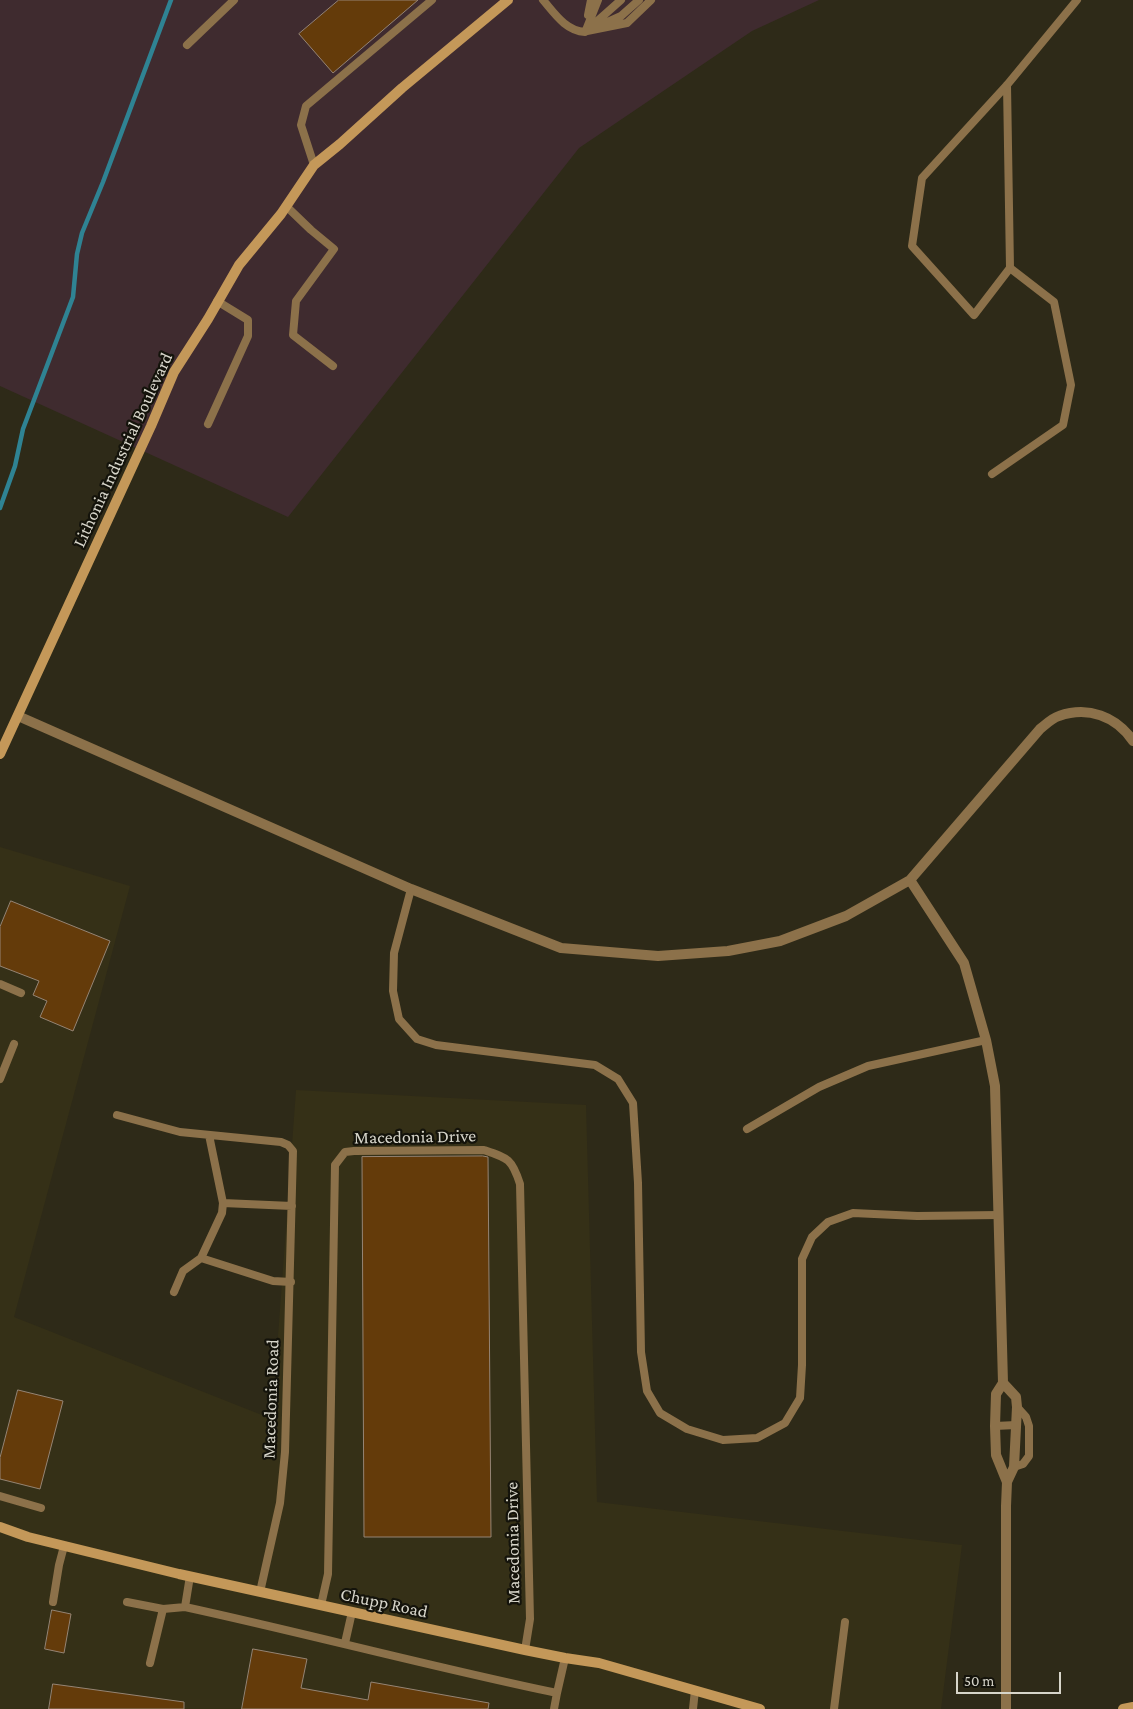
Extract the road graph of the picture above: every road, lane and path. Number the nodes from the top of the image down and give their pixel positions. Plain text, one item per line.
1 (234, 0) edge
2 (432, 0) edge
3 (508, 0) edge
4 (543, 0) edge
5 (591, 0) edge
6 (598, 0) edge
7 (620, 0) edge
8 (638, 0) edge
9 (651, 0) edge
10 (1078, 0) edge
11 (585, 32) junction
12 (187, 45) dead end
13 (1007, 85) junction
14 (314, 164) junction
15 (286, 206) junction
16 (1010, 268) junction
17 (217, 301) junction
18 (333, 366) dead end
19 (208, 424) dead end
20 (992, 474) dead end
21 (18, 716) junction
22 (1133, 741) edge
23 (0, 754) edge
24 (910, 880) junction
25 (411, 889) junction
26 (0, 984) edge
27 (21, 994) dead end
28 (986, 1040) junction
29 (14, 1044) dead end
30 (0, 1079) edge
31 (117, 1115) dead end
32 (747, 1128) dead end
33 (209, 1135) junction
34 (224, 1203) junction
35 (292, 1206) junction
36 (998, 1215) junction
37 (201, 1258) junction
38 (291, 1282) junction
39 (174, 1292) dead end
40 (1003, 1383) junction
41 (1017, 1407) junction
42 (1016, 1425) junction
43 (995, 1426) junction
44 (1014, 1467) junction
45 (1007, 1482) junction
46 (0, 1496) edge
47 (41, 1508) dead end
48 (0, 1527) edge
49 (64, 1546) junction
50 (190, 1576) junction
51 (260, 1592) junction
52 (53, 1602) dead end
53 (127, 1602) dead end
54 (321, 1606) junction
55 (185, 1607) junction
56 (163, 1609) junction
57 (352, 1612) junction
58 (846, 1622) dead end
59 (345, 1643) junction
60 (525, 1650) junction
61 (565, 1658) junction
62 (150, 1663) dead end
63 (695, 1690) junction
64 (557, 1693) junction
65 (1133, 1707) edge
66 (554, 1709) edge
67 (693, 1709) edge
68 (760, 1709) edge
69 (834, 1709) edge
70 (1006, 1709) edge
71 (1123, 1709) edge

1 - 12 lane
2 - 14 lane
3 - 14 main road, Lithonia Industrial Boulevard
4 - 11 lane
5 - 11 lane
6 - 11 lane
7 - 11 lane
8 - 11 lane
9 - 11 lane
10 - 13 lane
13 - 16 lane
13 - 16 lane
14 - 15 main road, Lithonia Industrial Boulevard
15 - 17 main road, Lithonia Industrial Boulevard
15 - 18 lane
16 - 20 lane
17 - 19 lane
17 - 21 main road, Lithonia Industrial Boulevard
21 - 23 main road, Lithonia Industrial Boulevard
21 - 25 street
22 - 24 street
24 - 25 street
24 - 28 street
25 - 36 lane
26 - 27 lane
28 - 32 lane
28 - 36 street
29 - 30 lane
31 - 33 lane, Macedonia Road
33 - 34 lane
33 - 35 lane, Macedonia Road
34 - 35 lane
34 - 37 lane
35 - 38 lane, Macedonia Road
36 - 40 street
37 - 38 lane
37 - 39 lane
38 - 51 lane, Macedonia Road
40 - 41 street
40 - 43 street
41 - 42 street
41 - 44 lane
42 - 43 lane
42 - 44 street
43 - 45 street
44 - 45 street
45 - 70 street
46 - 47 lane
48 - 49 main road, Chupp Road
49 - 50 main road, Chupp Road
49 - 52 lane
50 - 51 main road, Chupp Road
50 - 55 lane
51 - 54 main road, Chupp Road
53 - 56 lane
54 - 57 main road, Chupp Road
54 - 60 lane, Macedonia Drive
55 - 56 lane
55 - 59 lane
56 - 62 lane
57 - 59 lane
57 - 60 main road, Chupp Road
58 - 69 lane
59 - 64 lane
60 - 61 main road, Chupp Road
61 - 63 main road, Chupp Road
61 - 64 lane
63 - 67 lane
63 - 68 main road, Chupp Road
64 - 66 lane
65 - 71 main road

